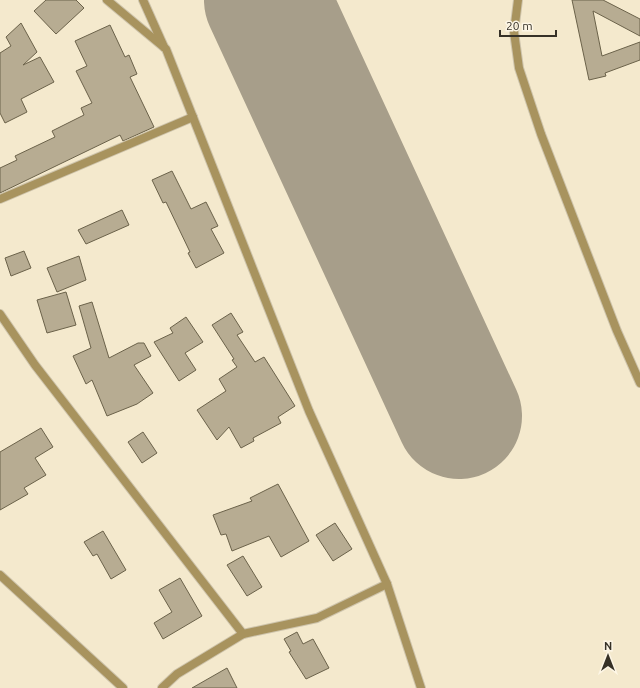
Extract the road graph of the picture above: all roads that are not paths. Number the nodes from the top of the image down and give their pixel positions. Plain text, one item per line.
1 (107, 0) edge
2 (143, 0) edge
3 (518, 0) edge
4 (166, 49) junction
5 (193, 117) junction
6 (0, 199) edge
7 (0, 314) edge
8 (640, 383) edge
9 (0, 575) edge
10 (387, 584) junction
11 (243, 634) junction
12 (123, 688) edge
13 (162, 688) edge
14 (421, 688) edge

1 - 4 street
2 - 4 street
3 - 8 street
4 - 5 street
5 - 6 street
5 - 10 street
7 - 11 street
9 - 12 street
10 - 11 street
10 - 14 street
11 - 13 street

